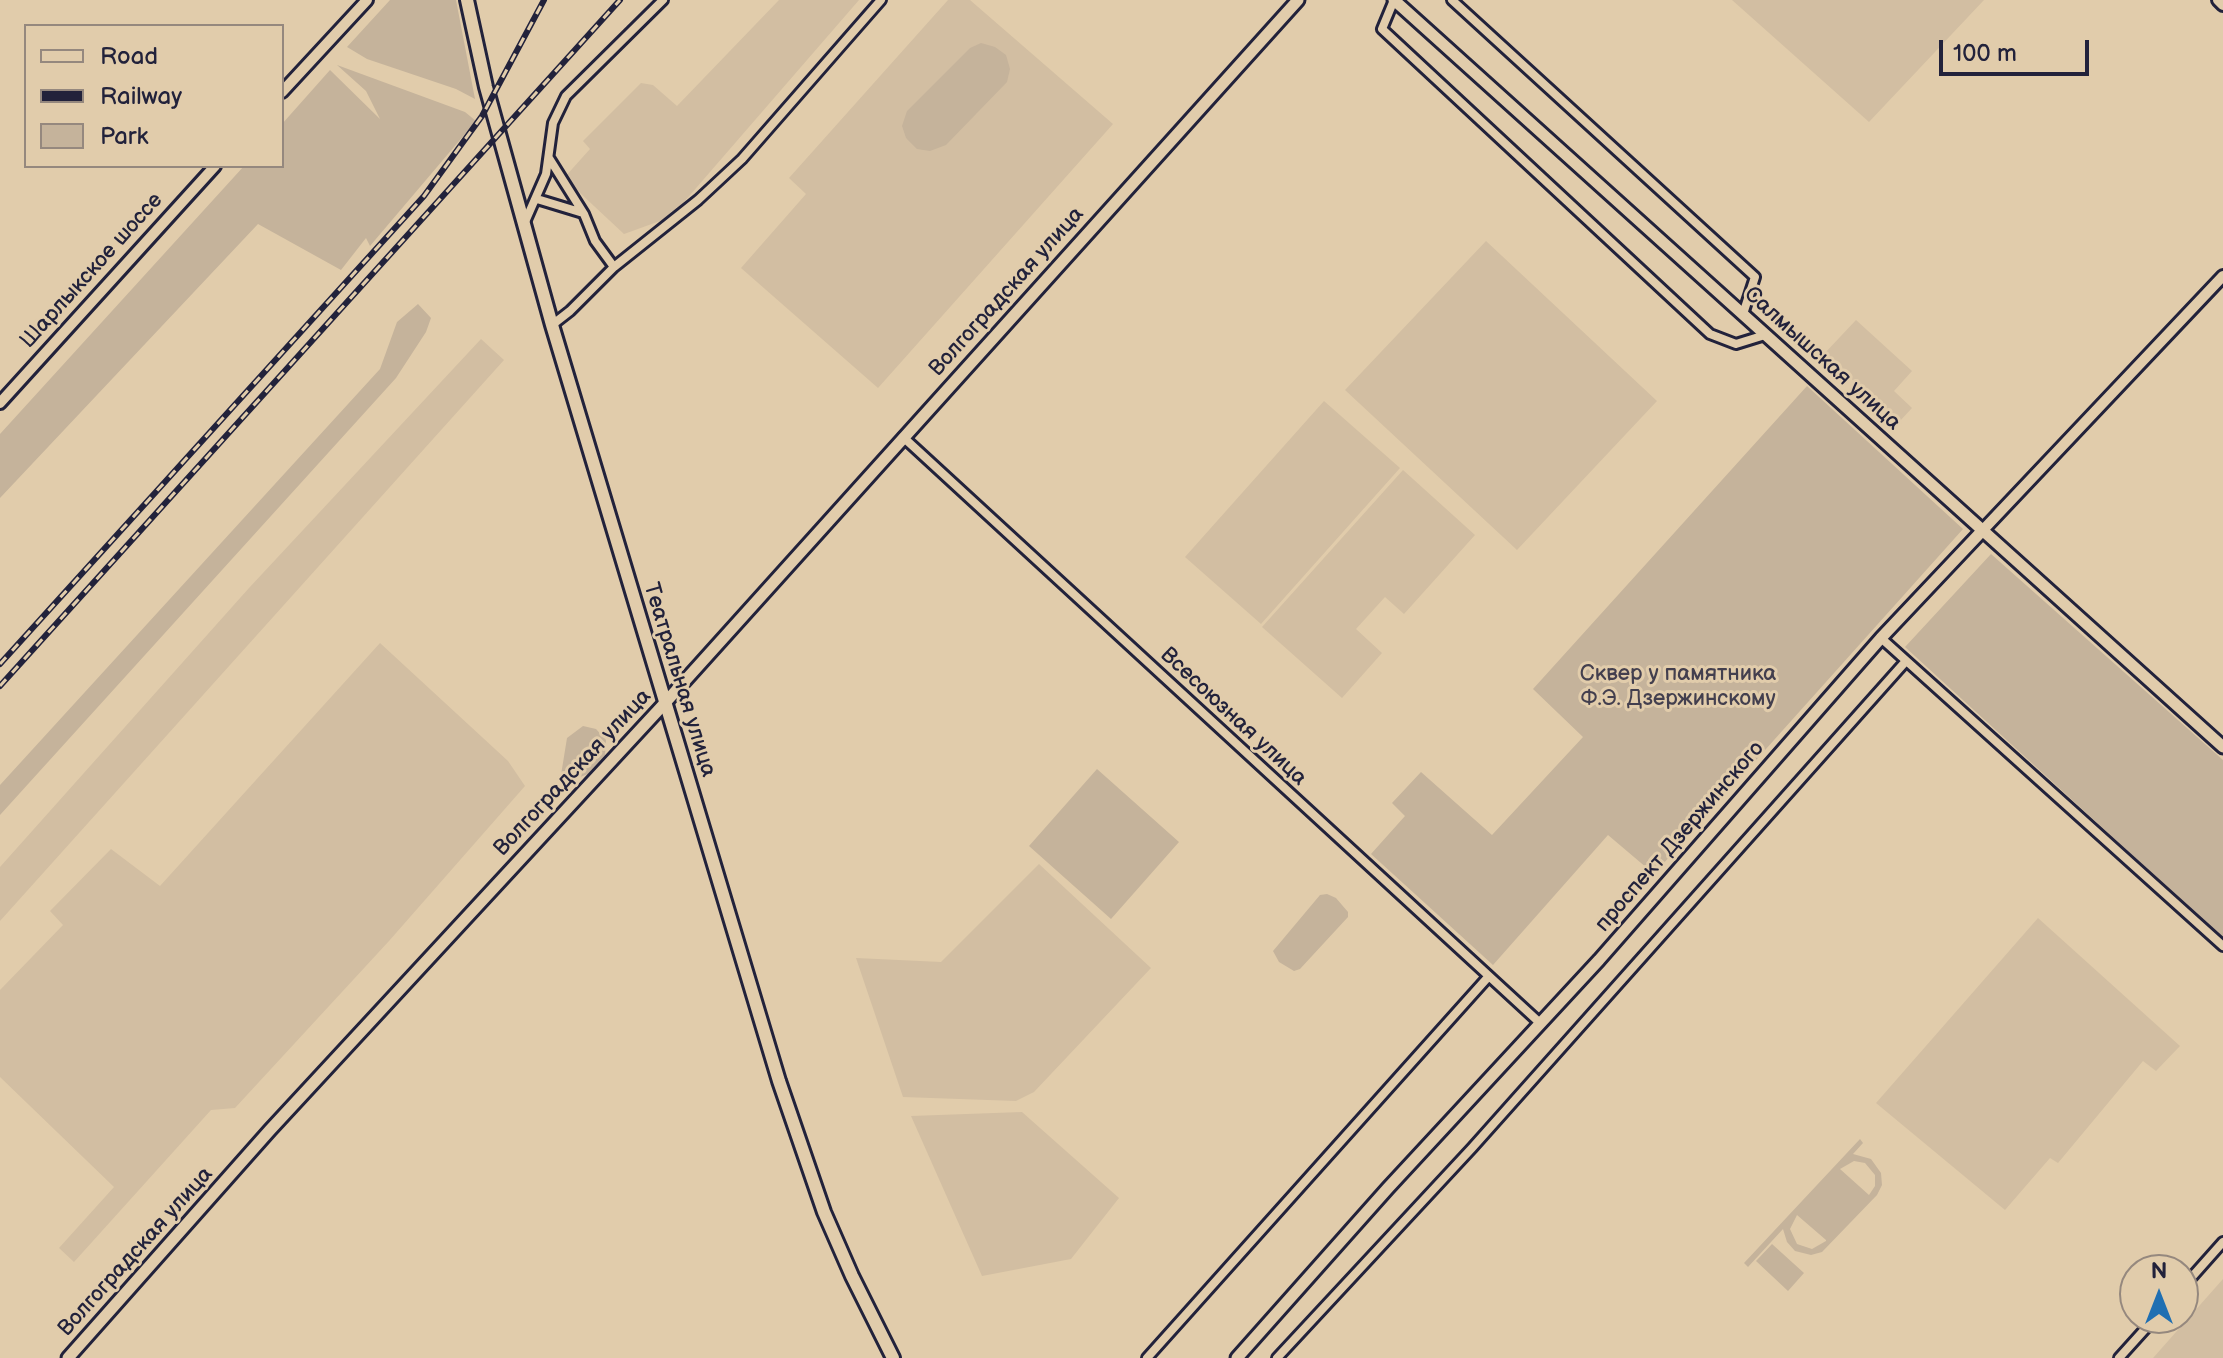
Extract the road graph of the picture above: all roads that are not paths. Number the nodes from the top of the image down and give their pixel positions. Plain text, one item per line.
1 (366, 0) edge
2 (467, 0) edge
3 (663, 0) edge
4 (881, 0) edge
5 (1298, 0) edge
6 (1394, 0) edge
7 (1452, 0) edge
8 (2218, 0) edge
9 (2223, 5) edge
10 (284, 90) edge
11 (549, 157) junction
12 (213, 168) edge
13 (537, 199) junction
14 (584, 214) junction
15 (525, 222) junction
16 (614, 267) junction
17 (2223, 276) edge
18 (1743, 314) junction
19 (552, 325) junction
20 (1765, 335) junction
21 (0, 403) edge
22 (903, 437) junction
23 (1982, 531) junction
24 (1881, 638) junction
25 (1906, 661) junction
26 (664, 704) junction
27 (2223, 747) edge
28 (2223, 946) edge
29 (1489, 976) junction
30 (1540, 1023) junction
31 (2223, 1242) edge
32 (2199, 1269) edge
33 (2141, 1334) edge
34 (68, 1358) edge
35 (893, 1358) edge
36 (1147, 1358) edge
37 (1237, 1358) edge
38 (1277, 1358) edge
39 (2119, 1358) edge

1 - 10 street
2 - 15 main road, Театральная улица
3 - 11 street
4 - 16 street
5 - 22 main road, Волгоградская улица
6 - 18 main road, Салмышская улица
6 - 20 street
7 - 18 street
8 - 9 street
11 - 13 street
11 - 14 street
12 - 21 street, Шарлыкское шоссе
13 - 14 street
13 - 15 street
14 - 16 street
15 - 19 main road, Театральная улица
16 - 19 street
17 - 23 street, проспект Дзержинского
18 - 20 main road, Салмышская улица
19 - 26 main road, Театральная улица
20 - 23 main road, Салмышская улица
22 - 26 main road, Волгоградская улица
22 - 29 street, Всесоюзная улица
23 - 24 main road, проспект Дзержинского
23 - 27 main road, Салмышская улица
24 - 25 street
24 - 30 main road, проспект Дзержинского
25 - 28 street
25 - 38 street
26 - 34 main road, Волгоградская улица
26 - 35 main road, Театральная улица
29 - 30 street, Всесоюзная улица
29 - 36 street
30 - 37 main road, проспект Дзержинского
31 - 32 street
33 - 39 street

